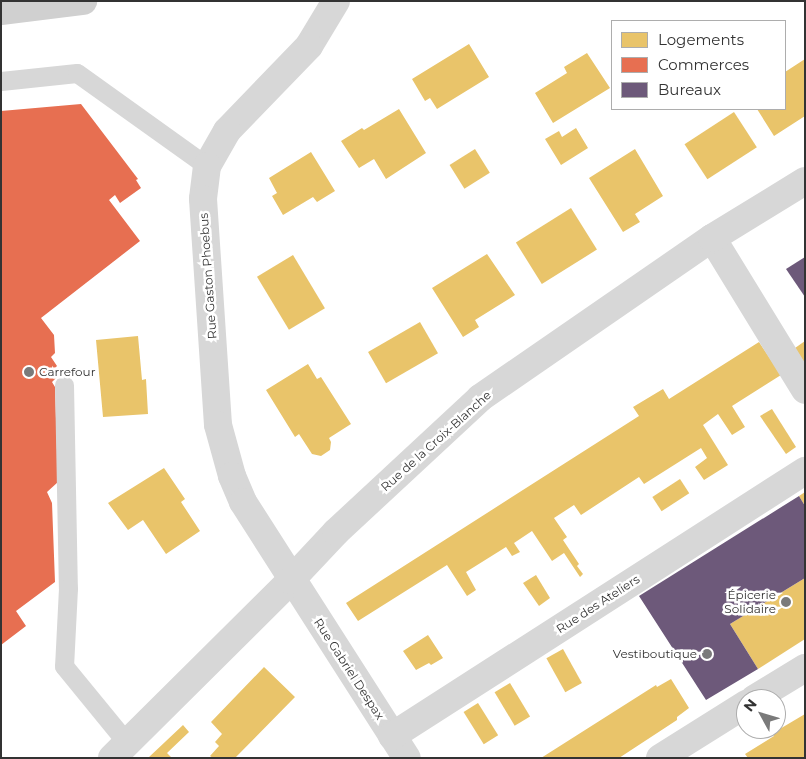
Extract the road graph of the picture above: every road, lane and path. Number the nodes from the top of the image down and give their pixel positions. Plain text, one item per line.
1 (83, 1) edge
2 (336, 1) edge
3 (1, 11) edge
4 (1, 81) edge
5 (207, 166) junction
6 (805, 181) edge
7 (712, 238) junction
8 (64, 385) dead end
9 (805, 390) edge
10 (805, 471) edge
11 (291, 580) junction
12 (805, 668) edge
13 (770, 689) edge
14 (736, 710) edge
15 (400, 747) edge
16 (120, 750) edge
17 (660, 758) edge

1 - 3 main road
2 - 5 street, Rue Gaston Phoebus
4 - 5 lane
5 - 11 street, Rue Gaston Phoebus
6 - 7 street, Rue de la Croix-Blanche
7 - 9 street
7 - 11 street, Rue de la Croix-Blanche
8 - 16 lane
10 - 15 street, Rue des Ateliers
11 - 15 street, Rue Gabriel Despax
11 - 16 street, Rue de la Croix-Blanche
12 - 13 street
14 - 17 street

